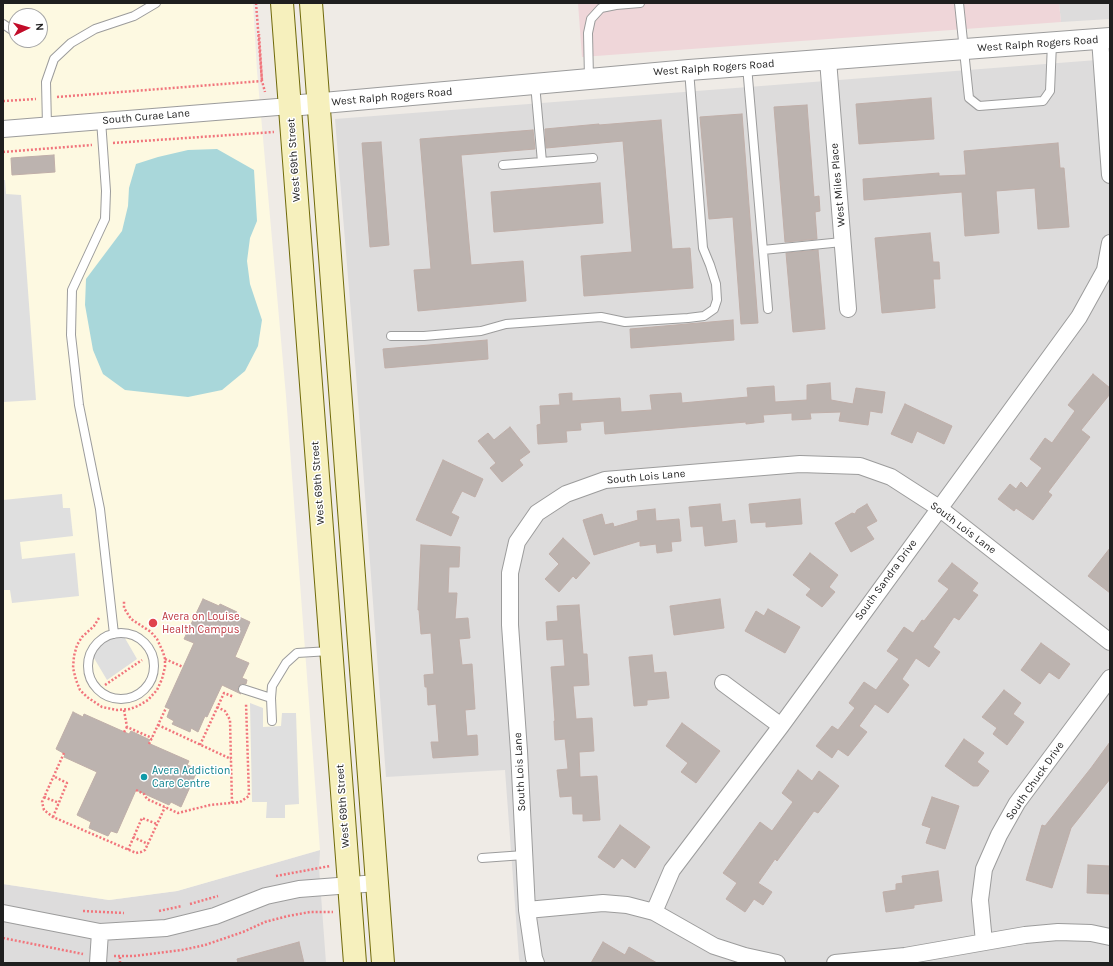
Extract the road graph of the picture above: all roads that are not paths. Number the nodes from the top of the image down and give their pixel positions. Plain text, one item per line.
1 (156, 3) edge
2 (282, 3) edge
3 (311, 3) edge
4 (640, 3) edge
5 (959, 3) edge
6 (1105, 39) edge
7 (1052, 43) junction
8 (963, 50) junction
9 (828, 60) junction
10 (747, 66) junction
11 (689, 70) junction
12 (589, 78) junction
13 (535, 83) junction
14 (319, 104) junction
15 (279, 106) junction
16 (101, 120) junction
17 (47, 126) junction
18 (3, 129) edge
19 (593, 158) dead end
20 (542, 162) junction
21 (503, 165) dead end
22 (1110, 175) edge
23 (842, 242) junction
24 (1110, 243) edge
25 (763, 250) junction
26 (768, 309) dead end
27 (848, 309) dead end
28 (391, 336) dead end
29 (939, 508) junction
30 (114, 634) junction
31 (1110, 642) edge
32 (331, 651) junction
33 (1110, 678) edge
34 (723, 683) dead end
35 (243, 689) dead end
36 (271, 698) junction
37 (272, 721) dead end
38 (781, 726) junction
39 (524, 855) junction
40 (482, 858) dead end
41 (377, 882) junction
42 (349, 884) junction
43 (526, 910) junction
44 (654, 912) junction
45 (3, 913) edge
46 (100, 932) junction
47 (1110, 937) edge
48 (984, 942) junction
49 (98, 963) edge
50 (355, 963) edge
51 (383, 963) edge
52 (536, 963) edge
53 (777, 963) edge
54 (834, 963) edge

1 - 17 lane
2 - 15 main road, West 69th Street
3 - 14 main road
4 - 12 lane
5 - 8 lane
6 - 7 street, West Ralph Rogers Road
6 - 22 street
7 - 8 street, West Ralph Rogers Road
7 - 8 lane
8 - 9 street, West Ralph Rogers Road
9 - 10 street, West Ralph Rogers Road
9 - 23 street, West Miles Place
10 - 11 street, West Ralph Rogers Road
10 - 25 lane
11 - 12 street, West Ralph Rogers Road
11 - 28 lane
12 - 13 street, West Ralph Rogers Road
13 - 14 street, West Ralph Rogers Road
13 - 20 lane
14 - 15 street, West Ralph Rogers Road
14 - 41 main road
15 - 16 street, South Curae Lane
15 - 32 main road, West 69th Street
16 - 17 street, South Curae Lane
16 - 30 lane
17 - 18 street, South Curae Lane
19 - 20 lane
20 - 21 lane
23 - 25 lane
23 - 27 street, West Miles Place
24 - 29 street, South Sandra Drive
25 - 26 lane
29 - 31 street, South Lois Lane
29 - 38 street, South Sandra Drive
29 - 39 street, South Lois Lane
30 - 30 lane
32 - 36 lane
32 - 42 main road, West 69th Street
33 - 48 street, South Chuck Drive
34 - 38 street
35 - 36 lane
36 - 37 lane
38 - 44 street, South Sandra Drive
39 - 40 lane
39 - 43 street, South Lois Lane
41 - 42 street
41 - 51 main road
42 - 46 street
42 - 50 main road, West 69th Street
43 - 44 street
43 - 52 street, South Lois Lane
44 - 53 street
45 - 46 street
46 - 49 street
47 - 48 street
48 - 54 street

